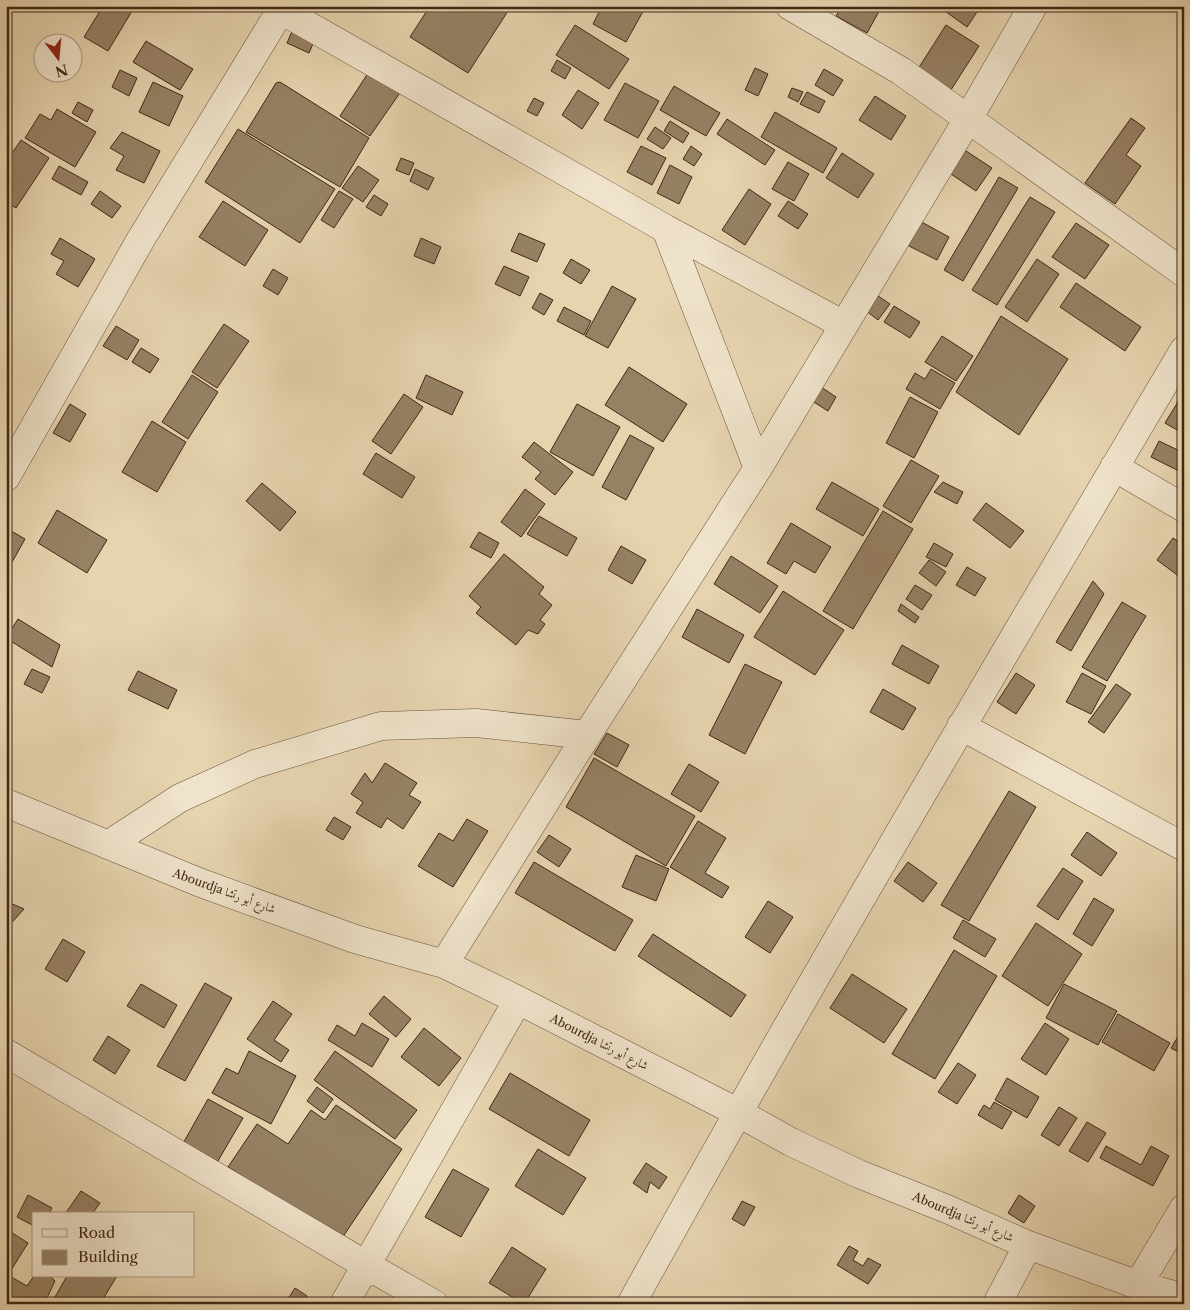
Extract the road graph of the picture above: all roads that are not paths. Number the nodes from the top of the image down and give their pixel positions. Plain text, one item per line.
1 (790, 6) edge
2 (1033, 6) edge
3 (278, 8) edge
4 (968, 119) junction
5 (666, 229) junction
6 (1184, 273) edge
7 (844, 325) junction
8 (1184, 350) edge
9 (1114, 467) junction
10 (758, 468) junction
11 (6, 477) edge
12 (1184, 508) edge
13 (961, 726) junction
14 (587, 735) junction
15 (6, 802) edge
16 (108, 845) junction
17 (1184, 847) edge
18 (444, 964) junction
19 (518, 1000) junction
20 (6, 1053) edge
21 (737, 1112) junction
22 (1184, 1208) edge
23 (1028, 1245) junction
24 (366, 1265) junction
25 (1138, 1285) junction
26 (1184, 1298) edge
27 (344, 1304) edge
28 (434, 1304) edge
29 (631, 1304) edge
30 (996, 1304) edge

1 - 4 street
2 - 4 street
3 - 5 street
3 - 11 street
4 - 6 street
4 - 7 street
5 - 7 street
5 - 10 street
7 - 10 street
8 - 9 street
9 - 12 street
9 - 13 street
10 - 14 street
13 - 17 street
13 - 21 street
14 - 16 street
14 - 18 street
15 - 16 street, Abourdja شارع أبو رتشا
16 - 18 street, Abourdja شارع أبو رتشا
18 - 19 street, Abourdja شارع أبو رتشا
19 - 21 street, Abourdja شارع أبو رتشا
19 - 24 street
20 - 24 street
21 - 23 street, Abourdja شارع أبو رتشا
21 - 29 street
22 - 25 street
23 - 25 street, Abourdja شارع أبو رتشا
23 - 30 street
24 - 27 street
24 - 28 street
25 - 26 street, Abourdja شارع أبو رتشا

